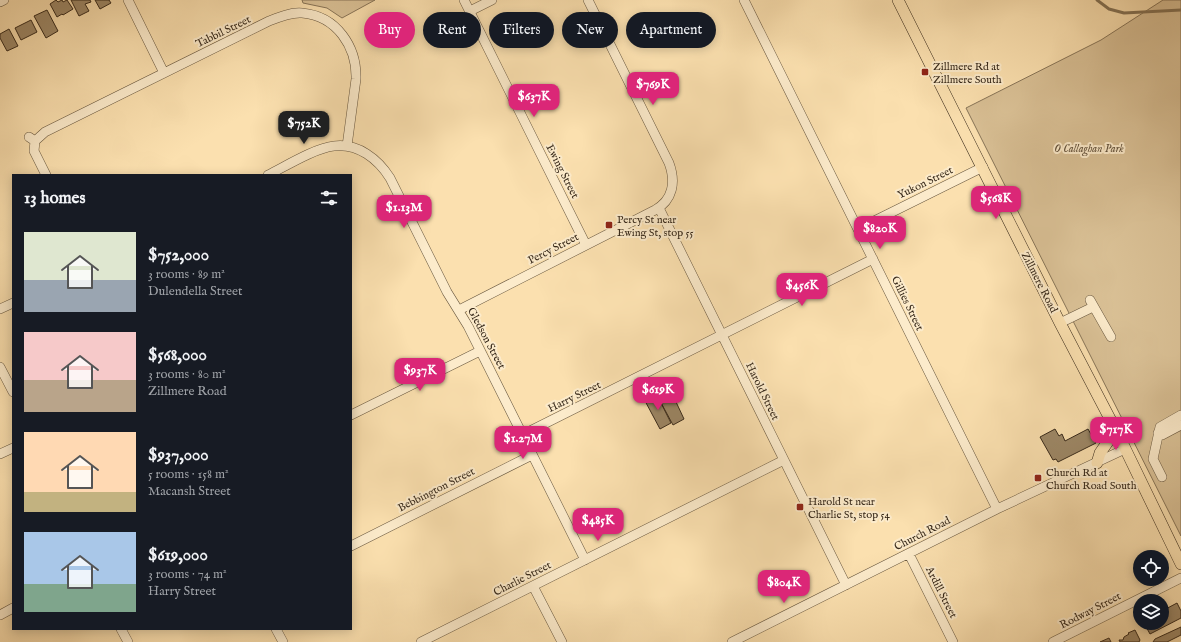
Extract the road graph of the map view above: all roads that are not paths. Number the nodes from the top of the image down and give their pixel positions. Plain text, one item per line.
1 (4, 0) edge
2 (128, 0) edge
3 (464, 0) edge
4 (492, 0) edge
5 (588, 0) edge
6 (744, 0) edge
7 (898, 0) edge
8 (0, 2) edge
9 (470, 12) joint
10 (481, 34) edge
11 (164, 73) junction
12 (347, 146) junction
13 (982, 167) junction
14 (46, 174) edge
15 (270, 174) edge
16 (659, 208) junction
17 (858, 229) junction
18 (586, 245) junction
19 (873, 259) junction
20 (12, 303) edge
21 (0, 309) edge
22 (459, 310) junction
23 (1060, 323) junction
24 (722, 335) junction
25 (1111, 337) dead end
26 (480, 351) junction
27 (0, 367) edge
28 (12, 390) edge
29 (352, 415) edge
30 (1181, 415) edge
31 (1181, 425) edge
32 (1116, 430) junction
33 (1158, 433) junction
34 (522, 435) junction
35 (12, 448) edge
36 (1125, 449) junction
37 (0, 454) edge
38 (532, 454) junction
39 (784, 460) junction
40 (1097, 463) junction
41 (1162, 477) dead end
42 (997, 509) junction
43 (352, 545) edge
44 (909, 554) junction
45 (585, 560) junction
46 (1181, 564) edge
47 (1181, 578) edge
48 (846, 585) junction
49 (534, 586) junction
50 (12, 609) edge
51 (0, 615) edge
52 (122, 630) edge
53 (277, 630) edge
54 (128, 642) edge
55 (283, 642) edge
56 (421, 642) edge
57 (562, 642) edge
58 (732, 642) edge
59 (953, 642) edge
60 (1053, 642) edge

1 - 8 street
2 - 11 street
3 - 9 street, Ewing Street
4 - 9 street
5 - 16 street
6 - 17 street, Gillies Street
7 - 13 main road, Zillmere Road
10 - 18 street, Ewing Street
11 - 12 street, Tabbil Street
11 - 14 street, Tabbil Street
12 - 15 street
12 - 22 street, Gledson Street
13 - 17 street, Yukon Street
13 - 23 main road, Zillmere Road
16 - 18 street, Percy Street
16 - 24 street, Harold Street
17 - 19 street, Gillies Street
18 - 22 street, Percy Street
19 - 24 street, Harry Street
19 - 42 street, Gillies Street
20 - 21 street
22 - 26 street, Gledson Street
23 - 25 street
23 - 32 main road, Zillmere Road
24 - 34 street, Harry Street
24 - 39 street, Harold Street
26 - 29 street
26 - 34 street, Gledson Street
27 - 28 street
30 - 33 street
31 - 33 street
32 - 36 main road, Zillmere Road
32 - 40 main road
33 - 41 street
34 - 38 street, Gledson Street
35 - 37 street
36 - 40 street, Church Road
36 - 46 main road, Zillmere Road
38 - 43 street, Bebbington Street
38 - 45 street, Gledson Street
39 - 45 street, Charlie Street
39 - 48 street, Harold Street
40 - 42 street, Church Road
42 - 44 street, Church Road
44 - 48 street, Church Road
44 - 59 street, Ardill Street
45 - 49 street, Charlie Street
47 - 60 street, Rodway Street
48 - 58 street, Church Road
49 - 56 street, Charlie Street
49 - 57 street
50 - 51 street
52 - 54 street
53 - 55 street

